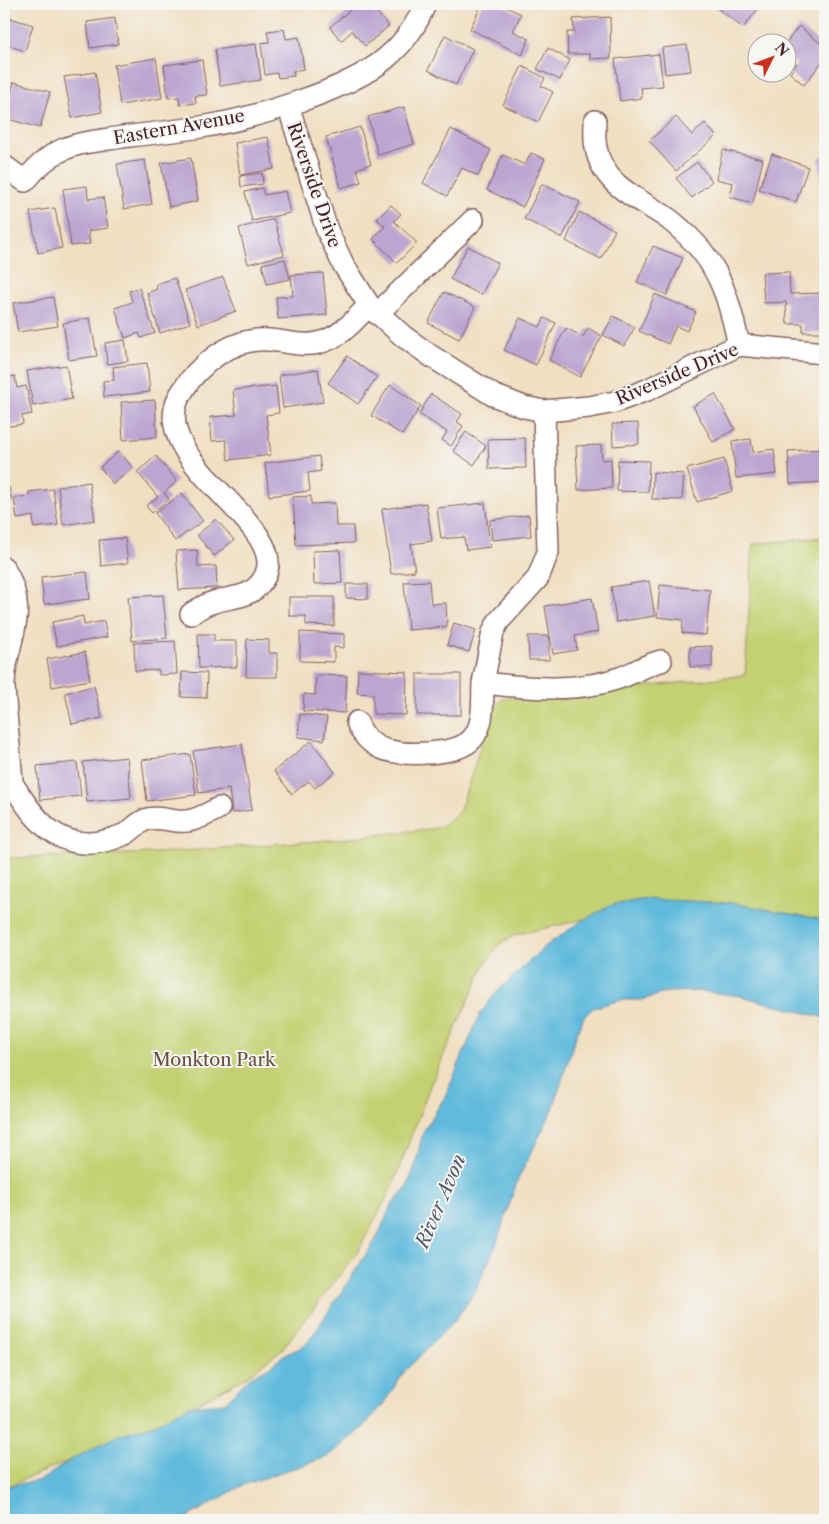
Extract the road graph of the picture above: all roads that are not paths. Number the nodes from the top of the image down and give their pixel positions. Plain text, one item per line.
1 (425, 4) edge
2 (288, 105) junction
3 (595, 121) dead end
4 (4, 166) edge
5 (474, 220) dead end
6 (373, 310) junction
7 (739, 345) junction
8 (825, 353) edge
9 (544, 411) junction
10 (4, 568) edge
11 (191, 614) dead end
12 (661, 661) dead end
13 (483, 683) junction
14 (357, 722) dead end
15 (8, 783) edge
16 (219, 808) dead end

1 - 2 street, Eastern Avenue
2 - 4 street, Eastern Avenue
2 - 6 street, Riverside Drive
3 - 7 street
5 - 6 street
6 - 9 street, Riverside Drive
6 - 11 street
7 - 8 street, Riverside Drive
7 - 9 street, Riverside Drive
9 - 13 street
10 - 15 street
12 - 13 street
13 - 14 street
15 - 16 street

